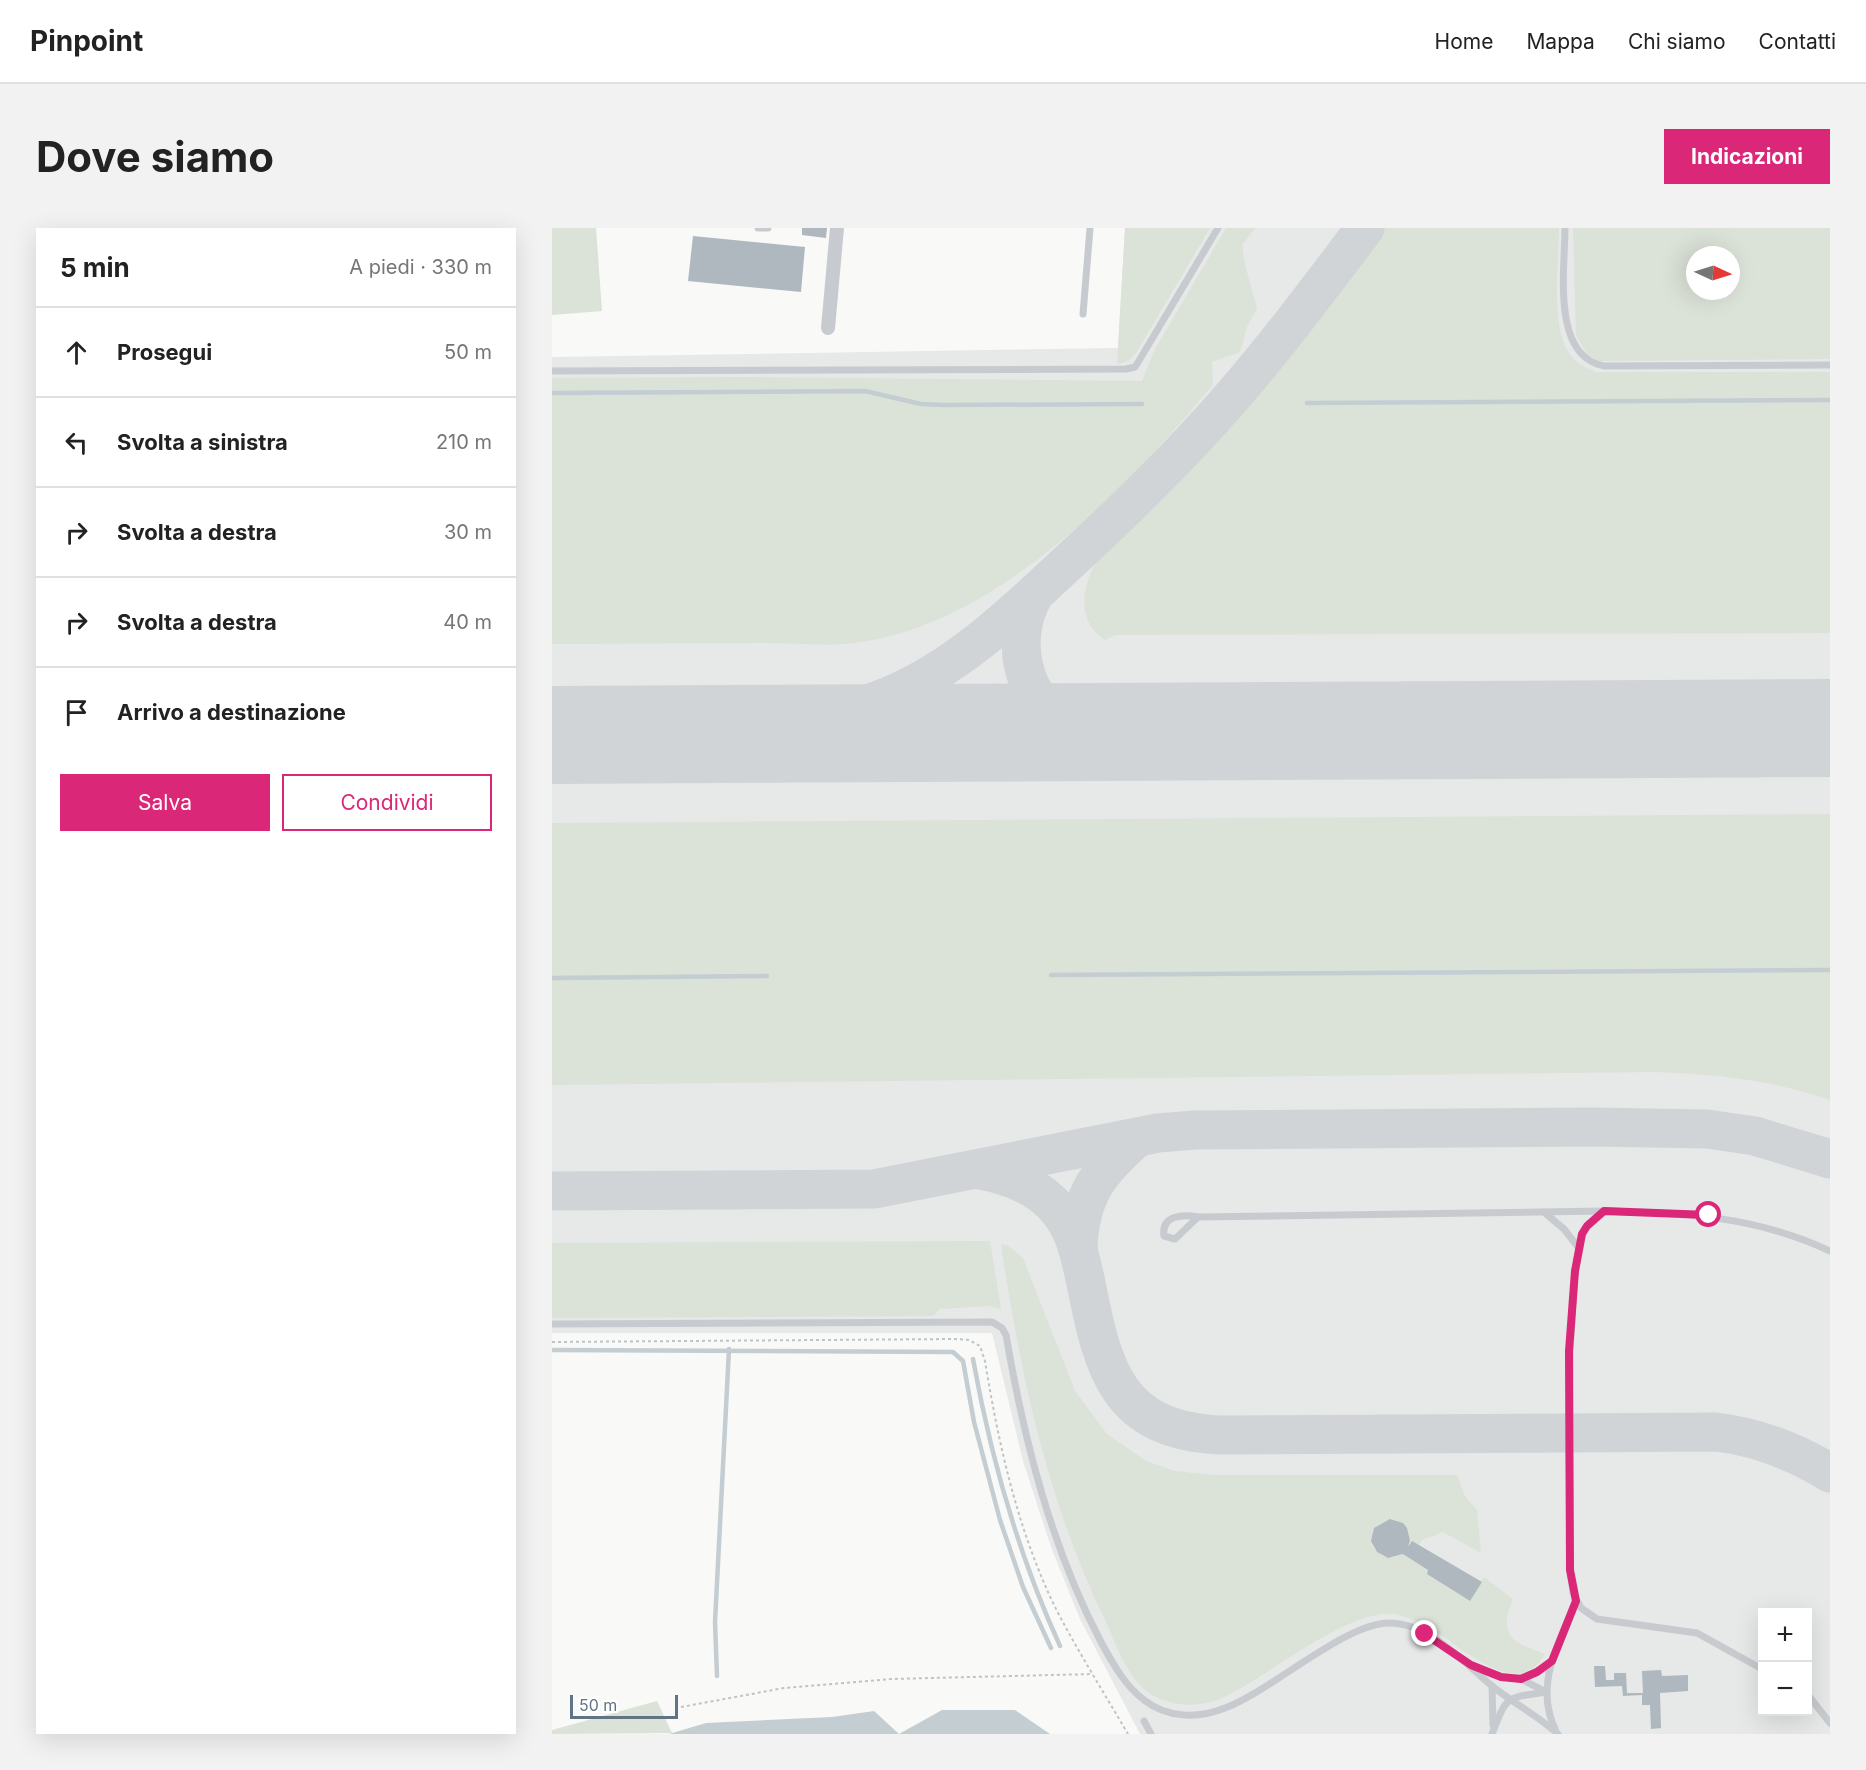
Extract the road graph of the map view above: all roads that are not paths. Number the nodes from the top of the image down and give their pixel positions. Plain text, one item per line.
1 (758, 228) edge
2 (768, 228) edge
3 (837, 228) edge
4 (1090, 228) edge
5 (1218, 228) edge
6 (1565, 228) edge
7 (1083, 314) dead end
8 (828, 328) dead end
9 (1830, 365) edge
10 (552, 372) edge
11 (1604, 1211) junction
12 (1545, 1213) junction
13 (1198, 1217) junction
14 (1578, 1247) junction
15 (1830, 1251) edge
16 (552, 1324) edge
17 (1576, 1601) junction
18 (1552, 1661) junction
19 (1471, 1665) junction
20 (1758, 1667) edge
21 (1521, 1679) junction
22 (1492, 1686) junction
23 (1546, 1692) junction
24 (1511, 1698) junction
25 (1812, 1700) edge
26 (1144, 1721) dead end
27 (1830, 1723) edge
28 (1151, 1734) edge
29 (1492, 1734) edge
30 (1558, 1734) edge

1 - 2 lane
3 - 8 street
4 - 7 lane
5 - 10 lane
6 - 9 lane
11 - 12 lane
11 - 14 lane
11 - 15 lane
12 - 13 lane
12 - 14 lane
13 - 13 lane
14 - 17 lane
16 - 19 lane
17 - 18 lane
17 - 20 lane
18 - 21 lane
18 - 23 lane
19 - 21 lane
19 - 22 lane
21 - 23 lane
22 - 24 lane
22 - 29 lane
23 - 24 lane
23 - 30 lane
24 - 29 lane
24 - 30 lane
25 - 27 lane
26 - 28 lane

